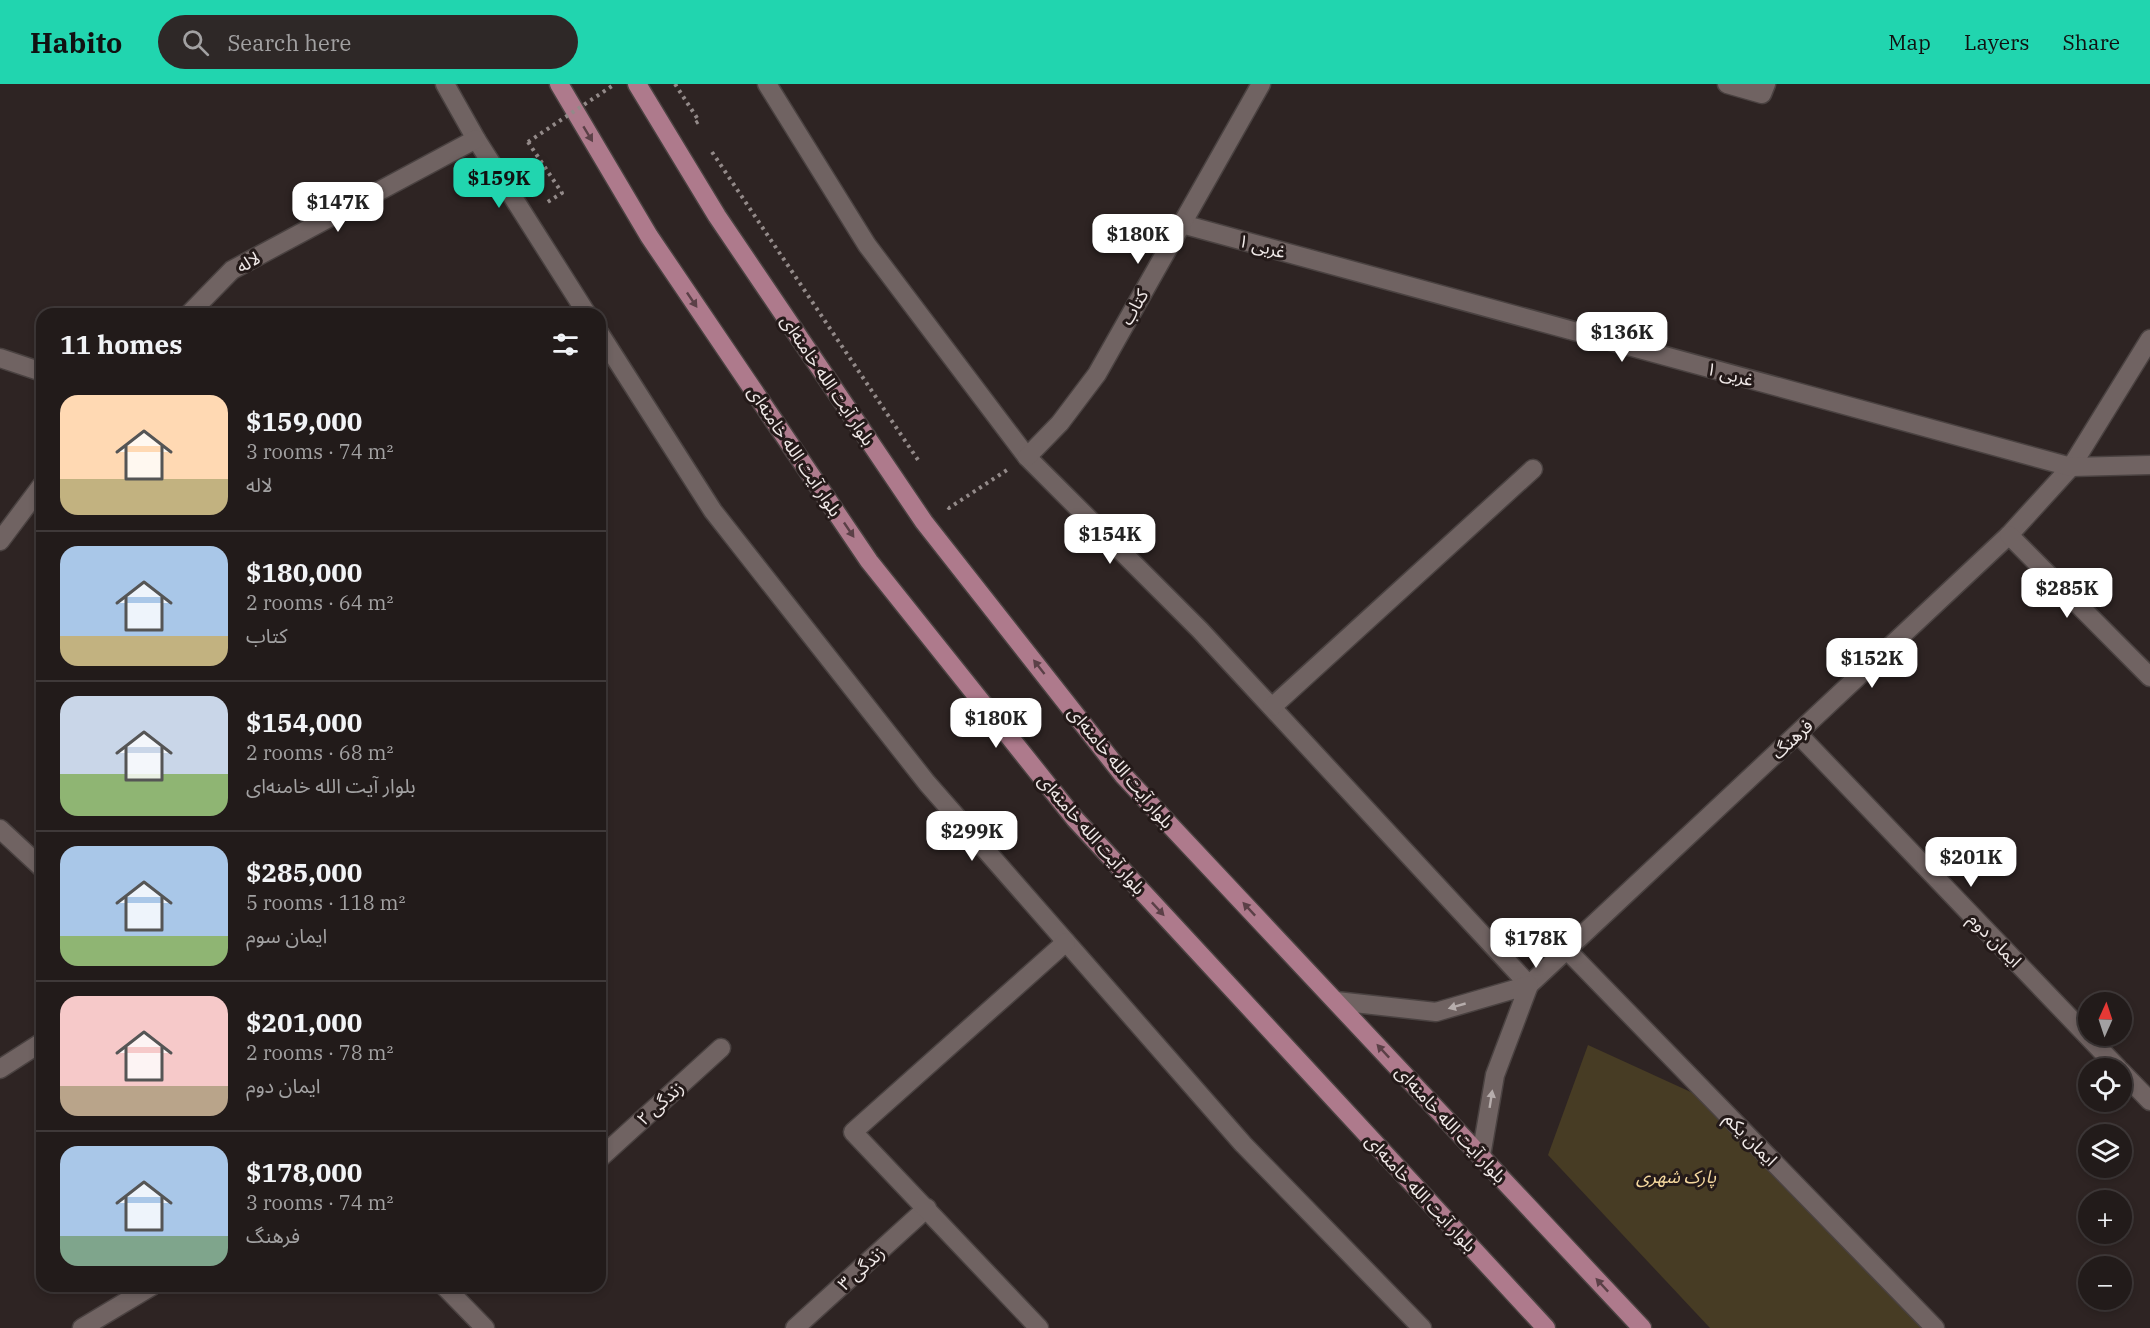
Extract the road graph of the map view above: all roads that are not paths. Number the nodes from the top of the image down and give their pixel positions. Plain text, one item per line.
1 (446, 84) edge
2 (559, 84) edge
3 (637, 84) edge
4 (766, 84) edge
5 (1262, 84) edge
6 (1727, 84) edge
7 (1764, 89) edge
8 (476, 139) junction
9 (1182, 224) junction
10 (195, 308) edge
11 (583, 308) edge
12 (2150, 339) edge
13 (606, 343) edge
14 (0, 358) edge
15 (36, 370) edge
16 (1027, 457) junction
17 (2150, 465) edge
18 (2071, 467) junction
19 (1533, 469) dead end
20 (36, 493) edge
21 (2009, 535) junction
22 (0, 542) edge
23 (2150, 677) edge
24 (1272, 707) junction
25 (1798, 734) junction
26 (0, 829) edge
27 (36, 862) edge
28 (1066, 942) junction
29 (1567, 950) junction
30 (1529, 986) junction
31 (1336, 1001) junction
32 (36, 1046) edge
33 (721, 1048) dead end
34 (2108, 1058) edge
35 (0, 1069) edge
36 (2132, 1082) edge
37 (2150, 1101) edge
38 (606, 1153) edge
39 (1481, 1156) junction
40 (927, 1208) junction
41 (142, 1292) edge
42 (454, 1292) edge
43 (82, 1328) edge
44 (484, 1328) edge
45 (795, 1328) edge
46 (1039, 1328) edge
47 (1422, 1328) edge
48 (1546, 1328) edge
49 (1642, 1328) edge
50 (1935, 1328) edge

1 - 8 street
2 -> 48 main road, بلوار آیت الله خامنه‌ای
31 -> 3 main road, بلوار آیت‌ الله خامنه‌ای
4 - 16 street
5 - 9 street, کتاب
6 - 7 street
8 - 10 street, لاله
8 - 11 street
9 - 16 street, کتاب
9 - 18 street, غربی ۱
12 - 18 street, فرهنگ
13 - 28 street
14 - 15 street
16 - 24 street
17 - 18 street, غربی ۱
18 - 21 street, فرهنگ
19 - 24 street
20 - 22 street
21 - 23 street
21 - 25 street, فرهنگ
24 - 30 street
25 - 29 street, فرهنگ
25 - 34 street, ایمان دوم
26 - 27 street
28 - 40 street
28 - 47 street
29 - 30 street, فرهنگ
29 - 50 street, ایمان یکم
30 -> 31 street
39 -> 30 street
39 -> 31 main road, بلوار آیت‌ الله خامنه‌ای
32 - 35 street
33 - 38 street, زندگی ۲
36 - 37 street, ایمان دوم
49 -> 39 main road, بلوار آیت‌ الله خامنه‌ای
40 - 45 street, زندگی ۳
40 - 46 street
41 - 43 street
42 - 44 street

